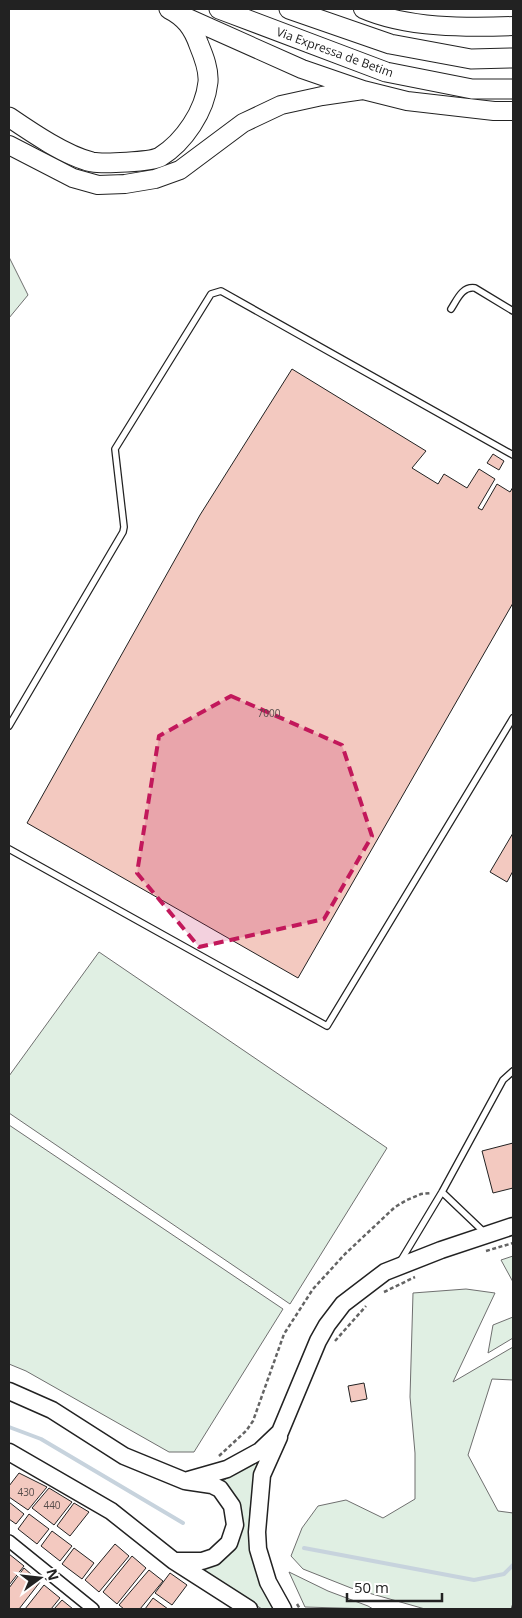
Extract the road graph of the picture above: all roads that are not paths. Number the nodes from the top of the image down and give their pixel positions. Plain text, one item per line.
1 (219, 9) edge
2 (289, 9) edge
3 (363, 9) edge
4 (175, 12) edge
5 (513, 26) edge
6 (513, 58) edge
7 (513, 89) edge
8 (363, 90) junction
9 (513, 111) edge
10 (9, 117) edge
11 (9, 145) edge
12 (451, 309) dead end
13 (513, 311) edge
14 (513, 455) edge
15 (513, 718) edge
16 (9, 726) edge
17 (9, 849) edge
18 (513, 1071) edge
19 (442, 1192) junction
20 (513, 1226) edge
21 (486, 1234) junction
22 (396, 1268) junction
23 (9, 1391) edge
24 (280, 1432) junction
25 (9, 1452) edge
26 (185, 1481) junction
27 (9, 1541) edge
28 (174, 1561) junction
29 (93, 1609) edge
30 (249, 1609) edge
31 (283, 1609) edge

1 - 7 highway, Via Expressa de Betim
2 - 6 highway, Via Expressa de Betim
3 - 5 main road
4 - 8 main road
4 - 10 highway
8 - 9 main road
8 - 11 main road
12 - 13 lane
14 - 16 lane
15 - 17 lane
18 - 19 lane
19 - 21 lane
19 - 22 lane
20 - 21 main road
21 - 22 main road
22 - 24 main road
23 - 26 main road
24 - 26 main road
24 - 31 main road
25 - 28 main road
26 - 28 main road
27 - 29 street
28 - 30 main road

